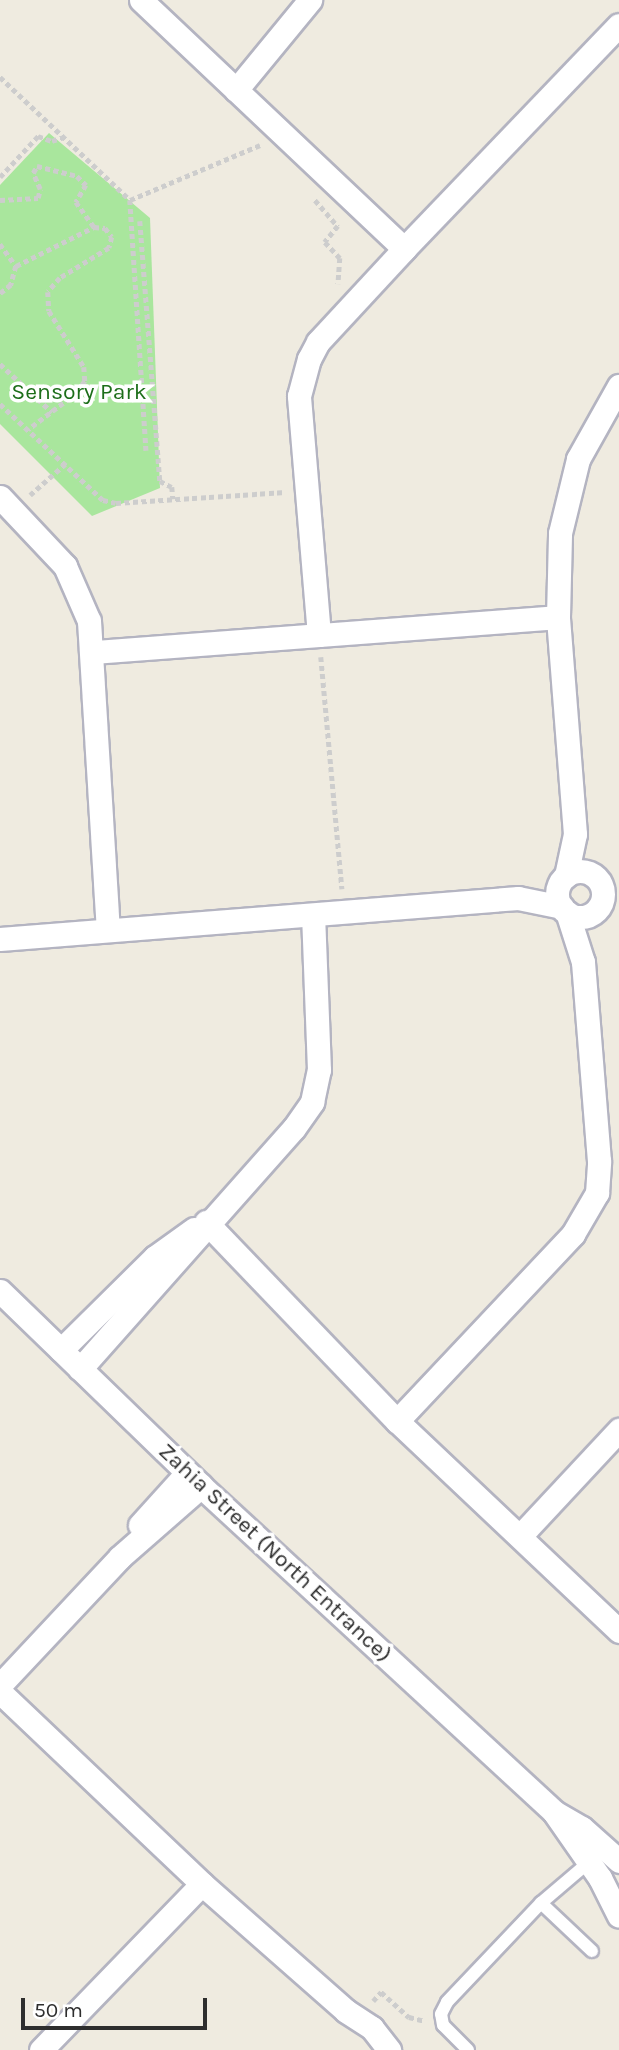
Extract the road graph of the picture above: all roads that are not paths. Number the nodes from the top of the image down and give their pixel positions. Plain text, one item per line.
1 (141, 0) edge
2 (310, 0) edge
3 (619, 25) edge
4 (236, 90) junction
5 (404, 249) junction
6 (619, 386) edge
7 (7, 503) edge
8 (558, 617) junction
9 (319, 635) junction
10 (93, 652) junction
11 (575, 834) junction
12 (595, 876) junction
13 (564, 877) junction
14 (619, 884) edge
15 (518, 898) junction
16 (605, 904) edge
17 (564, 910) junction
18 (313, 915) junction
19 (108, 929) junction
20 (0, 939) edge
21 (583, 962) junction
22 (206, 1222) junction
23 (0, 1291) edge
24 (61, 1350) junction
25 (80, 1369) junction
26 (397, 1422) junction
27 (619, 1430) edge
28 (194, 1480) junction
29 (521, 1535) junction
30 (619, 1631) edge
31 (0, 1685) edge
32 (0, 1692) edge
33 (554, 1812) junction
34 (619, 1861) edge
35 (589, 1862) junction
36 (202, 1884) junction
37 (541, 1903) junction
38 (619, 1916) edge
39 (592, 1951) dead end
40 (351, 2015) junction
41 (41, 2050) edge
42 (368, 2050) edge
43 (388, 2050) edge
44 (468, 2050) edge

1 - 4 street
2 - 4 street
3 - 5 street
4 - 5 street
5 - 9 street
6 - 8 street
7 - 10 street
8 - 9 street
8 - 11 street
9 - 10 street
10 - 19 street
11 - 12 street
11 - 13 street
12 - 13 street
12 - 14 street
12 - 16 street
13 - 15 street
13 - 17 street
15 - 17 street
15 - 18 street
16 - 17 street
16 - 21 street
17 - 21 street
18 - 19 street
18 - 22 street
19 - 20 street
21 - 26 street
22 - 24 street
22 - 25 street
22 - 26 street
23 - 24 street, Zahia Street (North Entrance)
24 - 25 street, Zahia Street (North Entrance)
25 - 28 street, Zahia Street (North Entrance)
26 - 29 street
27 - 29 street
28 - 31 street
28 - 33 street, Zahia Street (North Entrance)
29 - 30 street
32 - 36 street
33 - 34 street
33 - 35 street
35 - 37 lane
35 - 38 street
36 - 40 street
36 - 41 street
37 - 39 lane
37 - 44 lane
40 - 42 street
40 - 43 street

